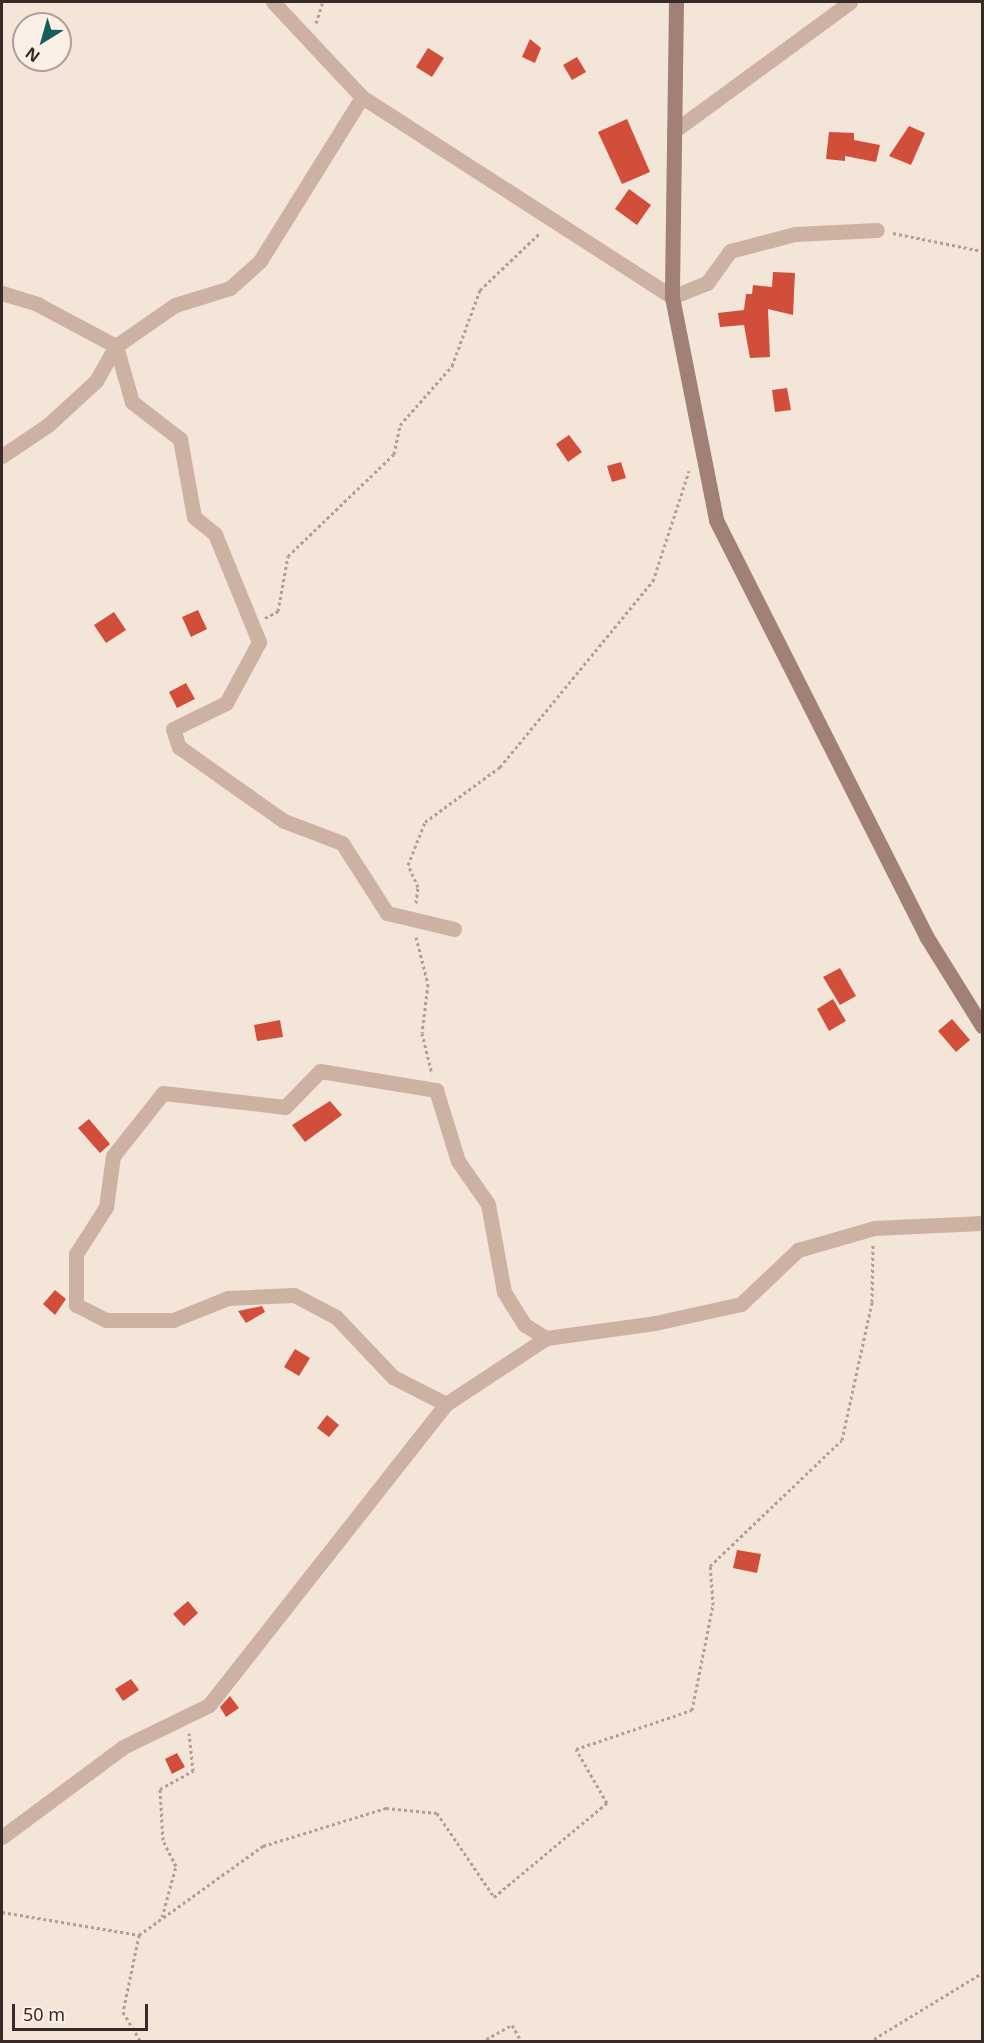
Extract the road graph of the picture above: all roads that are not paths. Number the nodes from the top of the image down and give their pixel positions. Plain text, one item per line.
1 (273, 2) edge
2 (676, 2) edge
3 (850, 2) edge
4 (363, 97) junction
5 (674, 131) junction
6 (877, 230) road end
7 (2, 293) edge
8 (672, 297) junction
9 (116, 346) junction
10 (2, 456) edge
11 (454, 929) dead end
12 (982, 1026) edge
13 (982, 1223) edge
14 (546, 1338) junction
15 (446, 1404) junction
16 (2, 1837) edge

1 - 4 street
2 - 5 street
3 - 5 street
4 - 8 street
4 - 9 street
5 - 8 street
6 - 8 street
7 - 9 street
8 - 12 street
9 - 10 street
9 - 11 street
13 - 14 street
14 - 15 street
14 - 15 street
15 - 16 street

